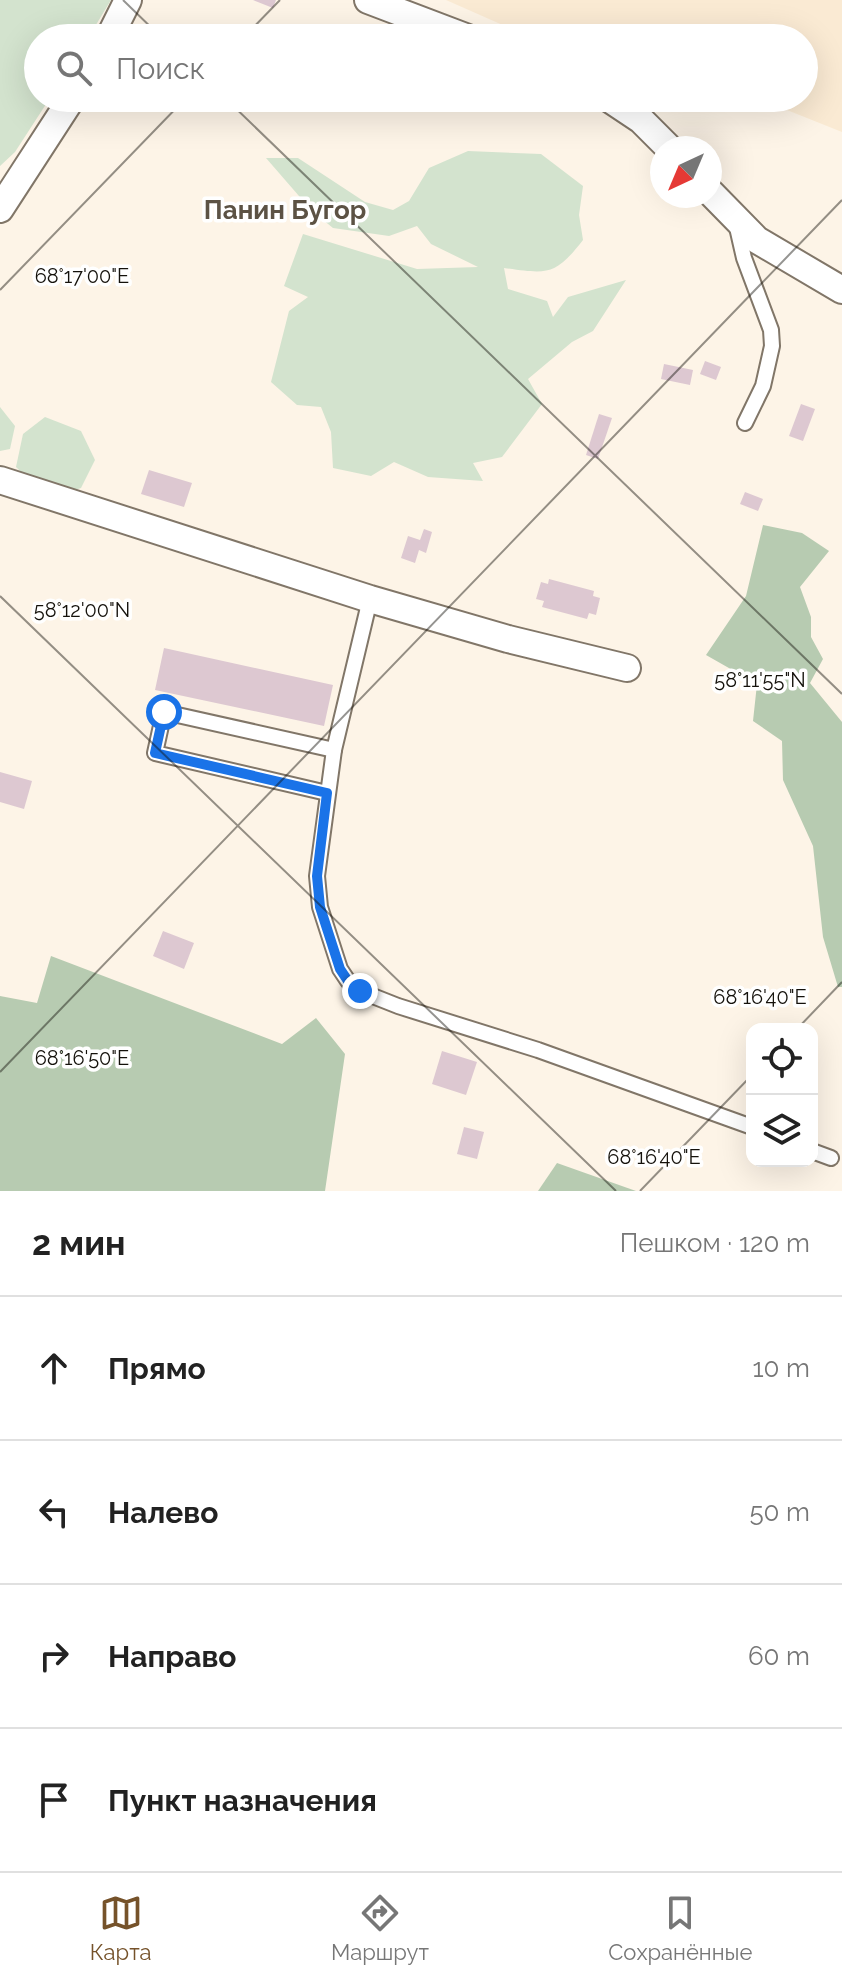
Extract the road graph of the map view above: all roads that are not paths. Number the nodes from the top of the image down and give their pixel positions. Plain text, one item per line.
1 (128, 0) edge
2 (368, 0) edge
3 (116, 24) edge
4 (431, 24) edge
5 (63, 112) edge
6 (629, 112) edge
7 (657, 136) edge
8 (722, 205) edge
9 (0, 209) edge
10 (735, 219) junction
11 (842, 290) edge
12 (745, 423) dead end
13 (0, 480) edge
14 (370, 599) junction
15 (627, 668) dead end
16 (334, 750) junction
17 (327, 793) junction
18 (746, 1125) edge
19 (818, 1153) edge
20 (831, 1158) dead end

1 - 3 street
2 - 4 street
5 - 9 street
6 - 7 street
8 - 10 street
10 - 11 street
10 - 12 lane
13 - 14 street
14 - 15 street
14 - 16 lane
16 - 17 lane
16 - 17 lane
17 - 18 lane
19 - 20 lane

